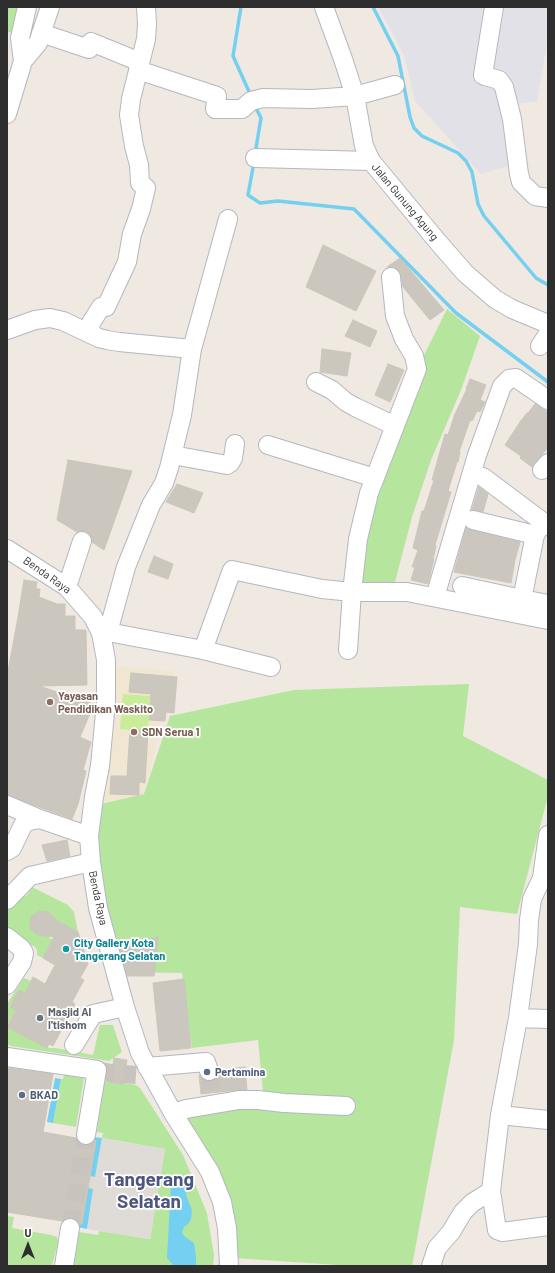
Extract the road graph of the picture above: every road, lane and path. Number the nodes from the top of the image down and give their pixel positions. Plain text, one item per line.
1 (27, 7) edge
2 (50, 7) edge
3 (146, 7) edge
4 (324, 7) edge
5 (494, 7) edge
6 (41, 33) junction
7 (23, 61) junction
8 (139, 66) junction
9 (395, 85) dead end
10 (355, 96) junction
11 (7, 114) edge
12 (255, 158) dead end
13 (371, 161) junction
14 (548, 198) edge
15 (228, 219) dead end
16 (391, 277) dead end
17 (548, 324) edge
18 (7, 330) edge
19 (89, 333) junction
20 (192, 349) junction
21 (316, 382) dead end
22 (548, 400) edge
23 (395, 426) junction
24 (235, 444) dead end
25 (268, 445) dead end
26 (173, 455) junction
27 (483, 477) dead end
28 (375, 478) junction
29 (473, 520) dead end
30 (542, 528) edge
31 (82, 541) dead end
32 (7, 549) edge
33 (462, 586) dead end
34 (67, 587) junction
35 (352, 592) junction
36 (435, 597) junction
37 (548, 604) edge
38 (520, 607) junction
39 (548, 620) edge
40 (105, 632) junction
41 (203, 650) junction
42 (348, 650) dead end
43 (271, 667) dead end
44 (7, 805) edge
45 (40, 819) junction
46 (548, 835) edge
47 (89, 836) junction
48 (7, 851) edge
49 (90, 862) junction
50 (7, 900) edge
51 (7, 937) edge
52 (7, 986) edge
53 (125, 1007) junction
54 (518, 1018) junction
55 (548, 1019) edge
56 (74, 1045) dead end
57 (7, 1057) edge
58 (147, 1067) junction
59 (208, 1071) dead end
60 (212, 1094) dead end
61 (346, 1106) dead end
62 (170, 1108) junction
63 (500, 1115) junction
64 (548, 1120) edge
65 (86, 1135) tunnel mouth
66 (491, 1191) junction
67 (548, 1226) edge
68 (70, 1228) tunnel mouth
69 (64, 1266) edge
70 (229, 1266) edge
71 (431, 1266) edge

1 - 7 street
2 - 6 street
3 - 8 street
4 - 10 street, Jalan Gunung Agung
5 - 14 street
6 - 7 street
6 - 8 street
7 - 11 street
8 - 10 street
8 - 19 street
9 - 10 street
10 - 13 street, Jalan Gunung Agung
12 - 13 street
13 - 17 street, Jalan Gunung Agung
15 - 20 street
16 - 23 street
18 - 19 street
19 - 20 street
20 - 26 street
21 - 23 street
22 - 36 street
23 - 28 street
24 - 26 street
25 - 28 street
26 - 40 street
27 - 30 street
28 - 35 street
29 - 30 street
30 - 38 street
31 - 34 street
32 - 34 street, Benda Raya
33 - 38 street
34 - 40 street, Benda Raya
35 - 36 street
35 - 41 street
35 - 42 street
36 - 38 street
37 - 38 street
38 - 39 street
40 - 41 street
40 - 47 street, Benda Raya
41 - 43 street
44 - 45 street
45 - 47 street
45 - 48 street
46 - 54 street
47 - 49 street, Benda Raya
49 - 50 street
49 - 53 street, Benda Raya
51 - 52 street
53 - 56 street
53 - 58 street, Benda Raya
54 - 55 street
54 - 63 street
57 - 65 street
58 - 59 street
58 - 62 street, Benda Raya
60 - 62 street
61 - 62 street
62 - 70 street, Benda Raya
63 - 64 street
63 - 66 street
66 - 67 street
66 - 71 street
68 - 69 street

